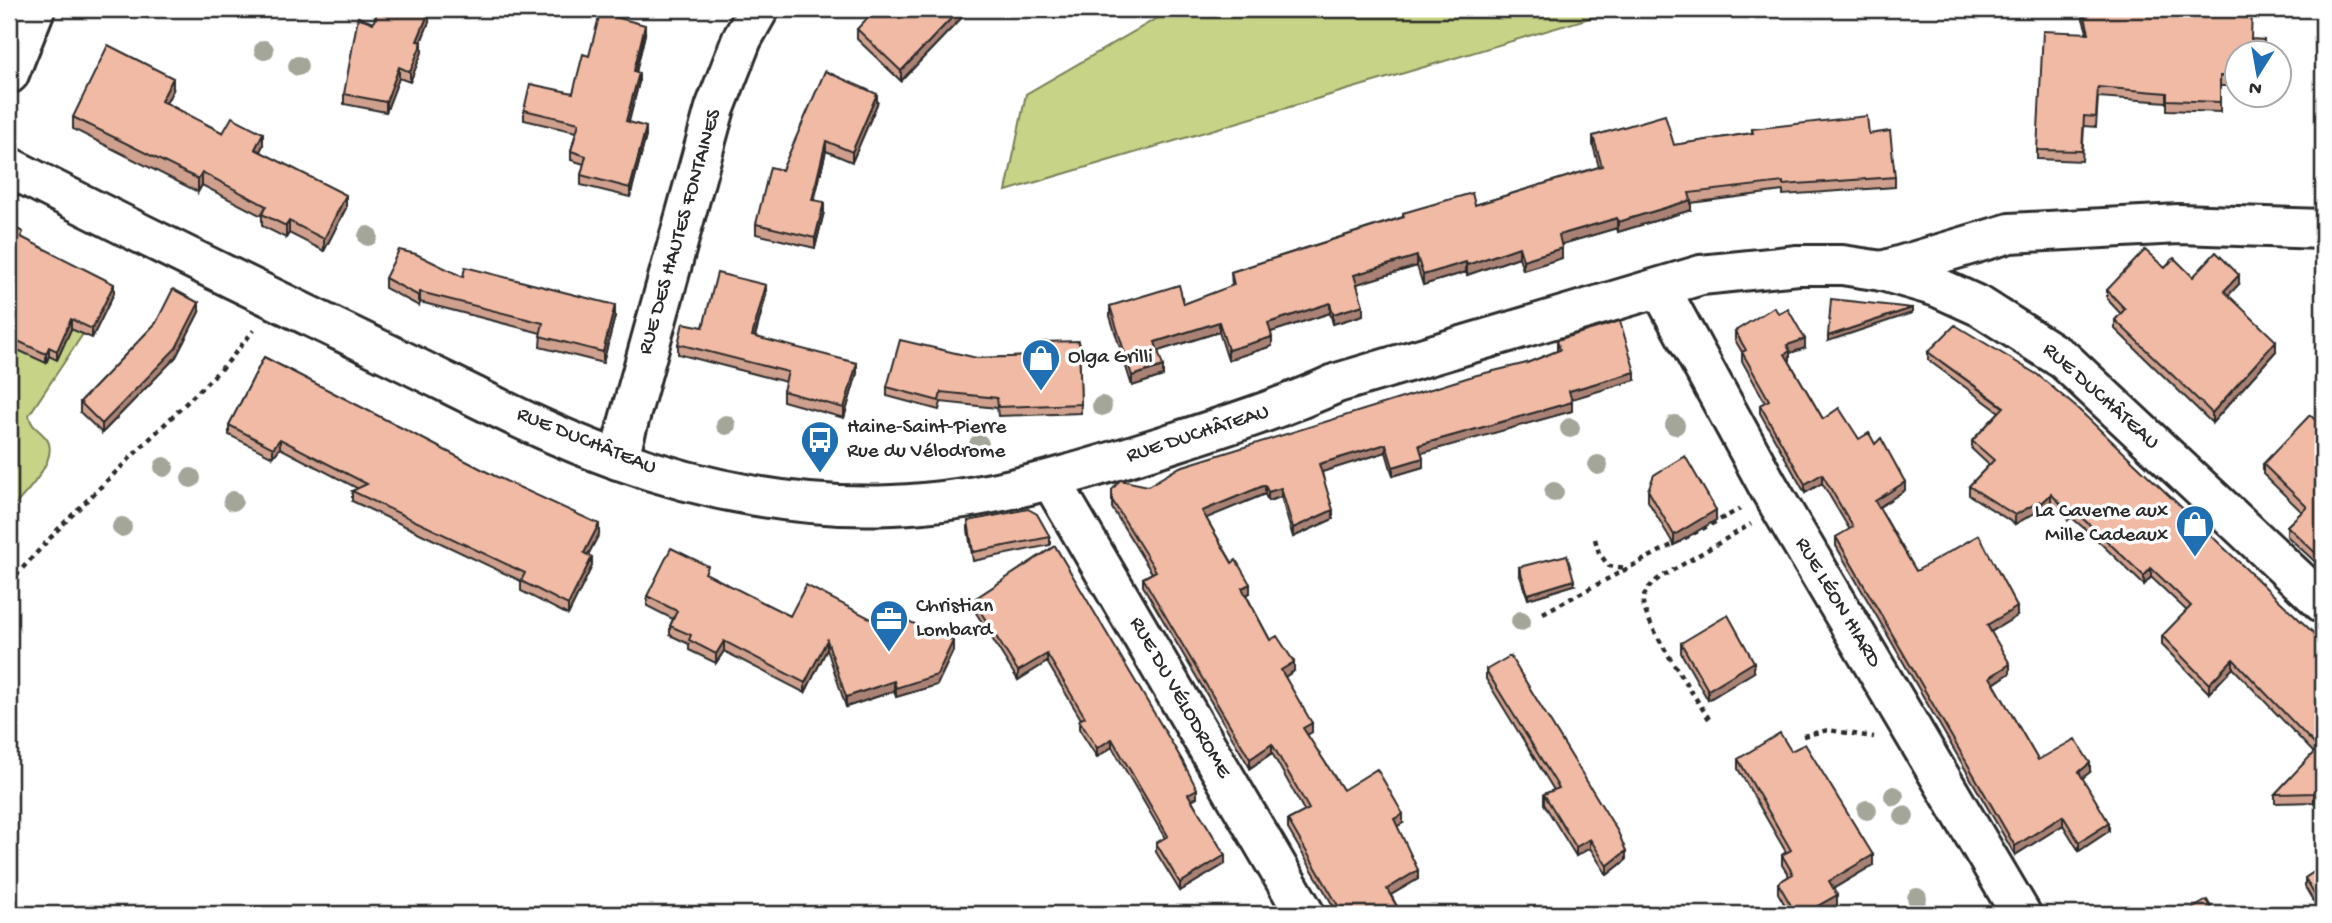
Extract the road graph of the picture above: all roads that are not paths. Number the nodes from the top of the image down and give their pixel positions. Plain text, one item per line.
1 (35, 9) edge
2 (759, 9) edge
3 (9, 74) edge
4 (9, 167) edge
5 (2323, 229) edge
6 (1882, 271) junction
7 (1660, 288) junction
8 (618, 460) junction
9 (1052, 482) junction
10 (2323, 603) edge
11 (1306, 914) edge
12 (2021, 914) edge

1 - 3 street
2 - 8 street, RUE DES HAUTES FONTAINES
4 - 8 street, RUE DUCHÂTEAU
5 - 6 street
6 - 7 street, RUE DUCHÂTEAU
6 - 10 street, RUE DUCHÂTEAU
7 - 9 street, RUE DUCHÂTEAU
7 - 12 street, RUE LÉON HIARD
8 - 9 street, RUE DUCHÂTEAU
9 - 11 street, RUE DU VÉLODROME

